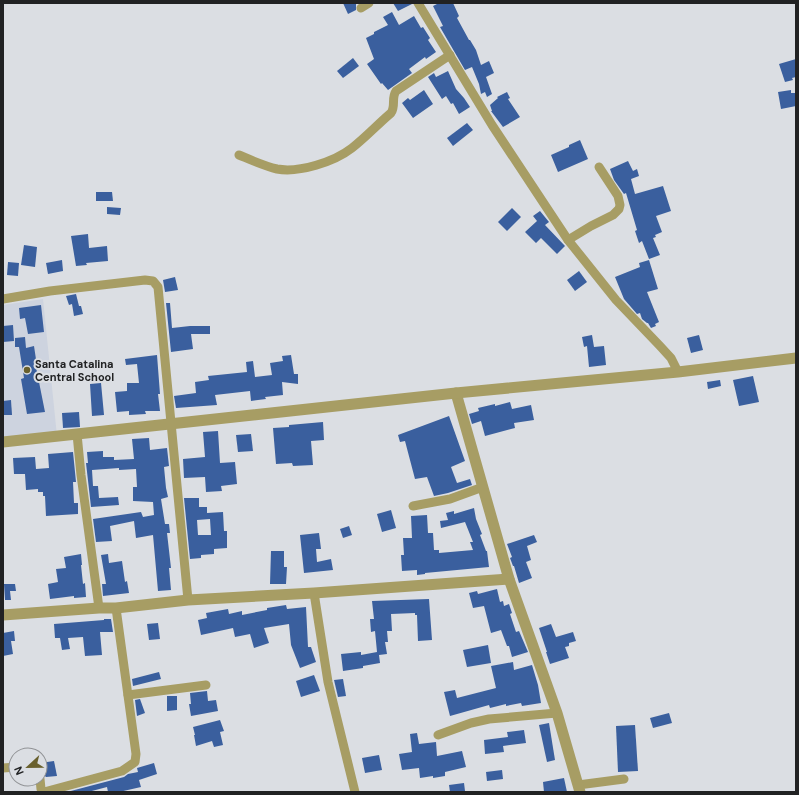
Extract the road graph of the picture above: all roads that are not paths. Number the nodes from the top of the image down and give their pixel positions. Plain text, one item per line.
1 (369, 3) edge
2 (419, 3) edge
3 (361, 8) dead end
4 (450, 55) junction
5 (239, 155) dead end
6 (599, 167) dead end
7 (568, 240) junction
8 (3, 299) edge
9 (796, 358) edge
10 (678, 372) junction
11 (456, 393) junction
12 (172, 423) junction
13 (77, 434) junction
14 (3, 442) edge
15 (483, 487) junction
16 (413, 506) dead end
17 (509, 579) junction
18 (314, 593) junction
19 (188, 600) junction
20 (99, 608) junction
21 (116, 608) junction
22 (3, 615) edge
23 (206, 685) dead end
24 (128, 695) junction
25 (557, 714) junction
26 (438, 735) dead end
27 (624, 779) dead end
28 (41, 787) edge
29 (579, 788) edge
30 (355, 792) edge

1 - 3 street
2 - 4 street
4 - 5 street
4 - 7 street
6 - 7 street
7 - 10 street
8 - 12 street
9 - 10 street
10 - 11 street
11 - 12 street
11 - 15 street
12 - 13 street
12 - 19 street
13 - 14 street
13 - 20 street
15 - 16 street
15 - 17 street
17 - 18 street
17 - 25 street
18 - 19 street
18 - 30 street
19 - 21 street
20 - 21 street
20 - 22 street
21 - 24 street
23 - 24 street
24 - 28 street
25 - 26 street
25 - 29 street
27 - 29 street

